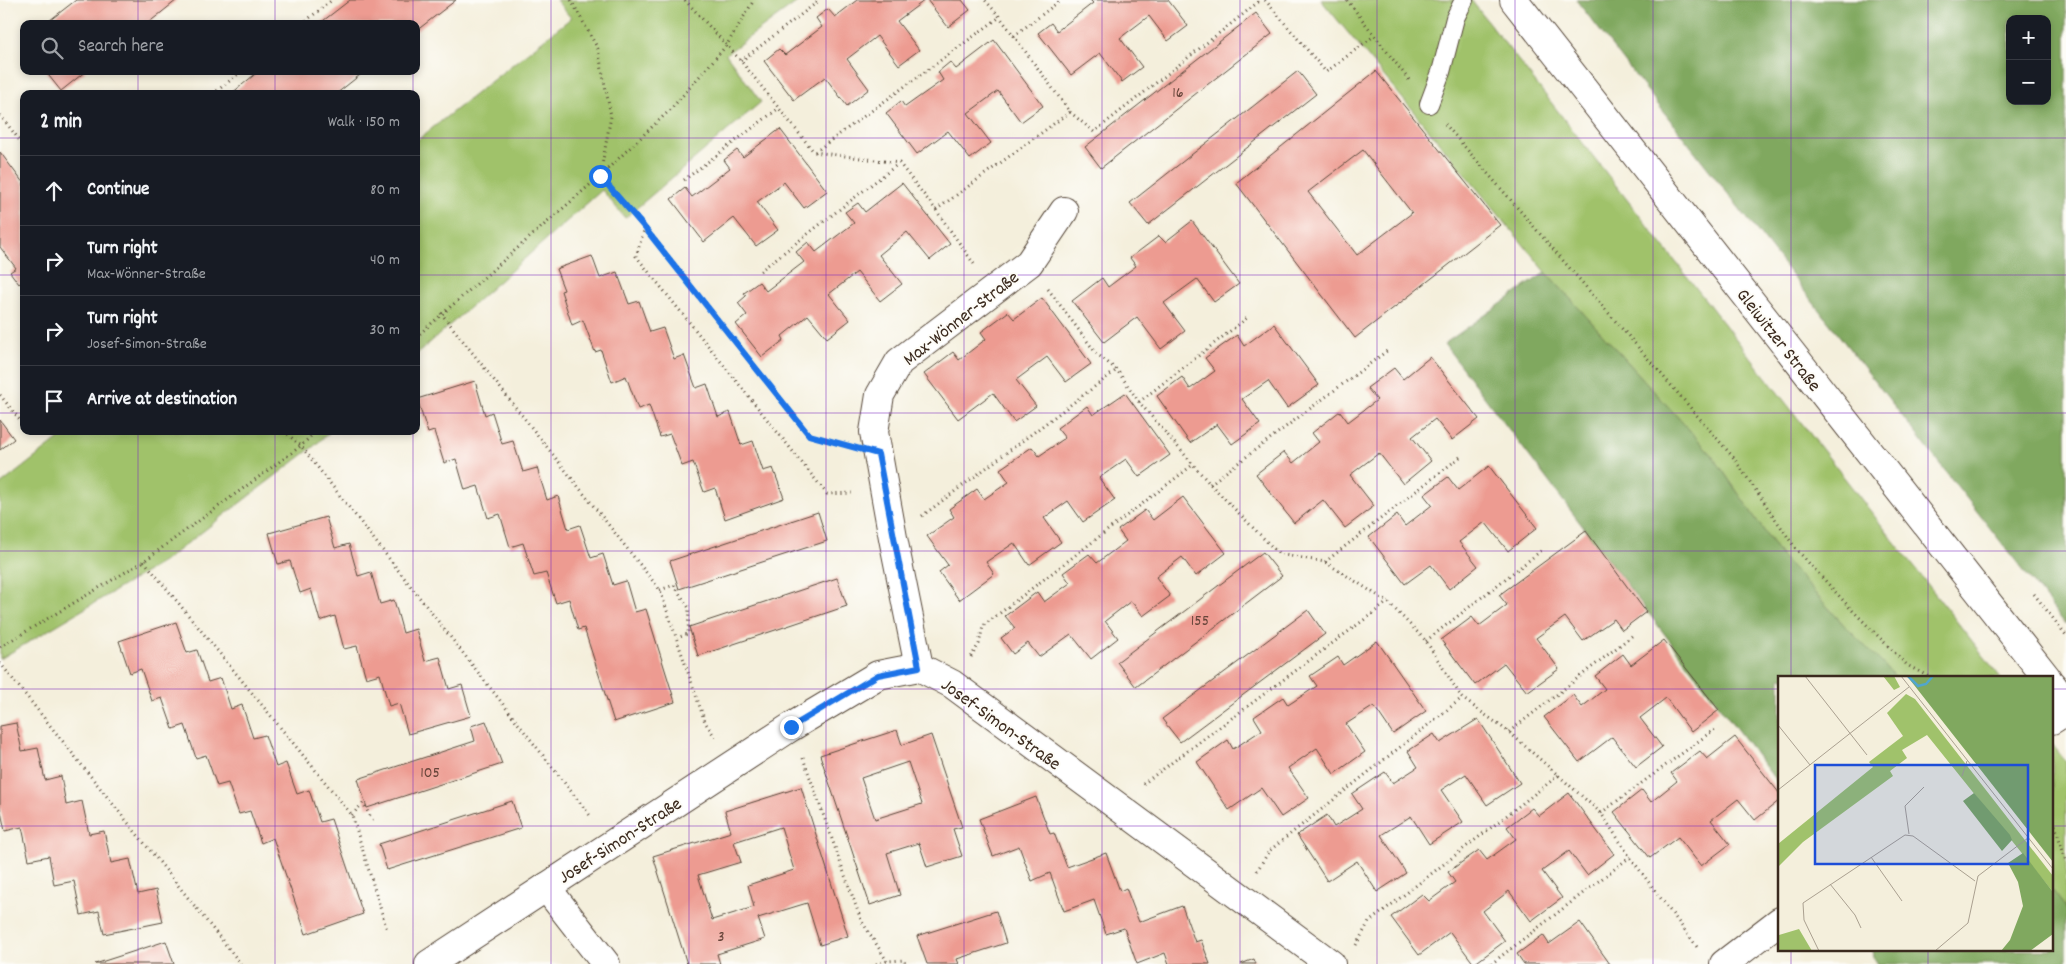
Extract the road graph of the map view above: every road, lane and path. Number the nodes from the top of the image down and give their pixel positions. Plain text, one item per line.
1 (332, 0) edge
2 (571, 0) edge
3 (685, 0) edge
4 (754, 0) edge
5 (820, 0) edge
6 (985, 0) edge
7 (1061, 0) edge
8 (1263, 0) edge
9 (1347, 0) edge
10 (1464, 0) edge
11 (1514, 0) edge
12 (1000, 17) junction
13 (307, 20) edge
14 (1014, 36) junction
15 (1374, 36) junction
16 (726, 46) junction
17 (741, 61) junction
18 (237, 75) edge
19 (218, 90) edge
20 (1429, 104) junction
21 (779, 108) junction
22 (1070, 112) junction
23 (0, 115) edge
24 (20, 141) edge
25 (814, 152) junction
26 (898, 163) junction
27 (600, 176) junction
28 (684, 180) dead end
29 (936, 210) junction
30 (1064, 211) dead end
31 (644, 227) junction
32 (1029, 264) junction
33 (760, 271) dead end
34 (993, 291) junction
35 (441, 313) junction
36 (1247, 318) dead end
37 (420, 333) edge
38 (1388, 350) dead end
39 (1117, 370) junction
40 (0, 395) edge
41 (1139, 402) junction
42 (20, 420) edge
43 (289, 435) edge
44 (312, 435) edge
45 (301, 446) junction
46 (878, 454) junction
47 (1460, 457) dead end
48 (1194, 464) junction
49 (1210, 484) junction
50 (885, 491) junction
51 (893, 538) junction
52 (1542, 550) dead end
53 (144, 561) junction
54 (1325, 562) junction
55 (660, 590) junction
56 (2034, 594) dead end
57 (1388, 602) junction
58 (1633, 635) dead end
59 (2066, 635) edge
60 (677, 638) junction
61 (1426, 641) junction
62 (0, 648) edge
63 (0, 664) edge
64 (919, 667) junction
65 (1928, 676) edge
66 (2045, 676) edge
67 (952, 684) junction
68 (2054, 687) edge
69 (1462, 698) junction
70 (2066, 702) edge
71 (2066, 710) edge
72 (2054, 719) edge
73 (791, 727) junction
74 (1716, 729) dead end
75 (1510, 732) junction
76 (734, 765) junction
77 (1560, 775) junction
78 (1115, 806) junction
79 (1601, 814) junction
80 (352, 815) junction
81 (374, 823) dead end
82 (2054, 824) edge
83 (612, 844) junction
84 (1630, 857) junction
85 (2066, 861) edge
86 (546, 887) junction
87 (1240, 896) junction
88 (1778, 923) edge
89 (387, 930) dead end
90 (1354, 947) dead end
91 (1698, 949) dead end
92 (886, 961) junction
93 (241, 964) edge
94 (429, 964) edge
95 (606, 964) edge
96 (876, 964) edge
97 (905, 964) edge
98 (1330, 964) edge
99 (1491, 964) edge
100 (1724, 964) edge

1 - 13 path
2 - 27 path
3 - 16 path
4 - 16 path
5 - 17 path
6 - 12 path
7 - 14 path
8 - 15 path
8 - 22 path
9 - 15 path
10 - 20 lane
11 - 66 street, Gleiwitzer Straße
12 - 14 path
12 - 25 path
14 - 22 path
15 - 20 path
16 - 17 path
16 - 27 path
17 - 21 path
18 - 19 path
20 - 65 path
21 - 25 path
21 - 28 path
22 - 29 path
23 - 24 path
25 - 26 path
26 - 29 path
26 - 33 path
27 - 31 path
27 - 35 path
29 - 34 path
30 - 32 street, Max-Wönner-Straße
31 - 46 path
31 - 50 path
32 - 34 street, Max-Wönner-Straße
32 - 39 path
34 - 46 street, Max-Wönner-Straße
35 - 37 path
35 - 55 path
36 - 41 path
38 - 49 path
39 - 41 path
39 - 51 path
40 - 42 path
41 - 48 path
43 - 45 path
44 - 45 path
45 - 53 path
45 - 83 path
46 - 50 street, Max-Wönner-Straße
47 - 54 path
48 - 49 path
48 - 67 path
49 - 54 path
50 - 51 street, Max-Wönner-Straße
51 - 64 street, Max-Wönner-Straße
52 - 61 path
53 - 62 path
53 - 80 path
54 - 57 path
55 - 60 path
55 - 60 path
56 - 59 path
57 - 61 path
57 - 78 path
58 - 75 path
60 - 76 path
61 - 69 path
63 - 93 path
64 - 67 street, Josef-Simon-Straße
64 - 73 street, Josef-Simon-Straße
67 - 78 street, Josef-Simon-Straße
68 - 70 street
69 - 75 path
69 - 87 path
71 - 72 street
73 - 76 street, Josef-Simon-Straße
73 - 92 path
74 - 79 path
75 - 77 path
76 - 83 street, Josef-Simon-Straße
77 - 79 path
77 - 90 path
78 - 87 street, Josef-Simon-Straße
79 - 84 path
80 - 81 path
80 - 89 path
82 - 85 path
83 - 86 street, Josef-Simon-Straße
84 - 91 path
84 - 99 path
86 - 94 street, Josef-Simon-Straße
86 - 95 street
87 - 98 street, Josef-Simon-Straße
88 - 100 street
92 - 96 path
92 - 97 path

